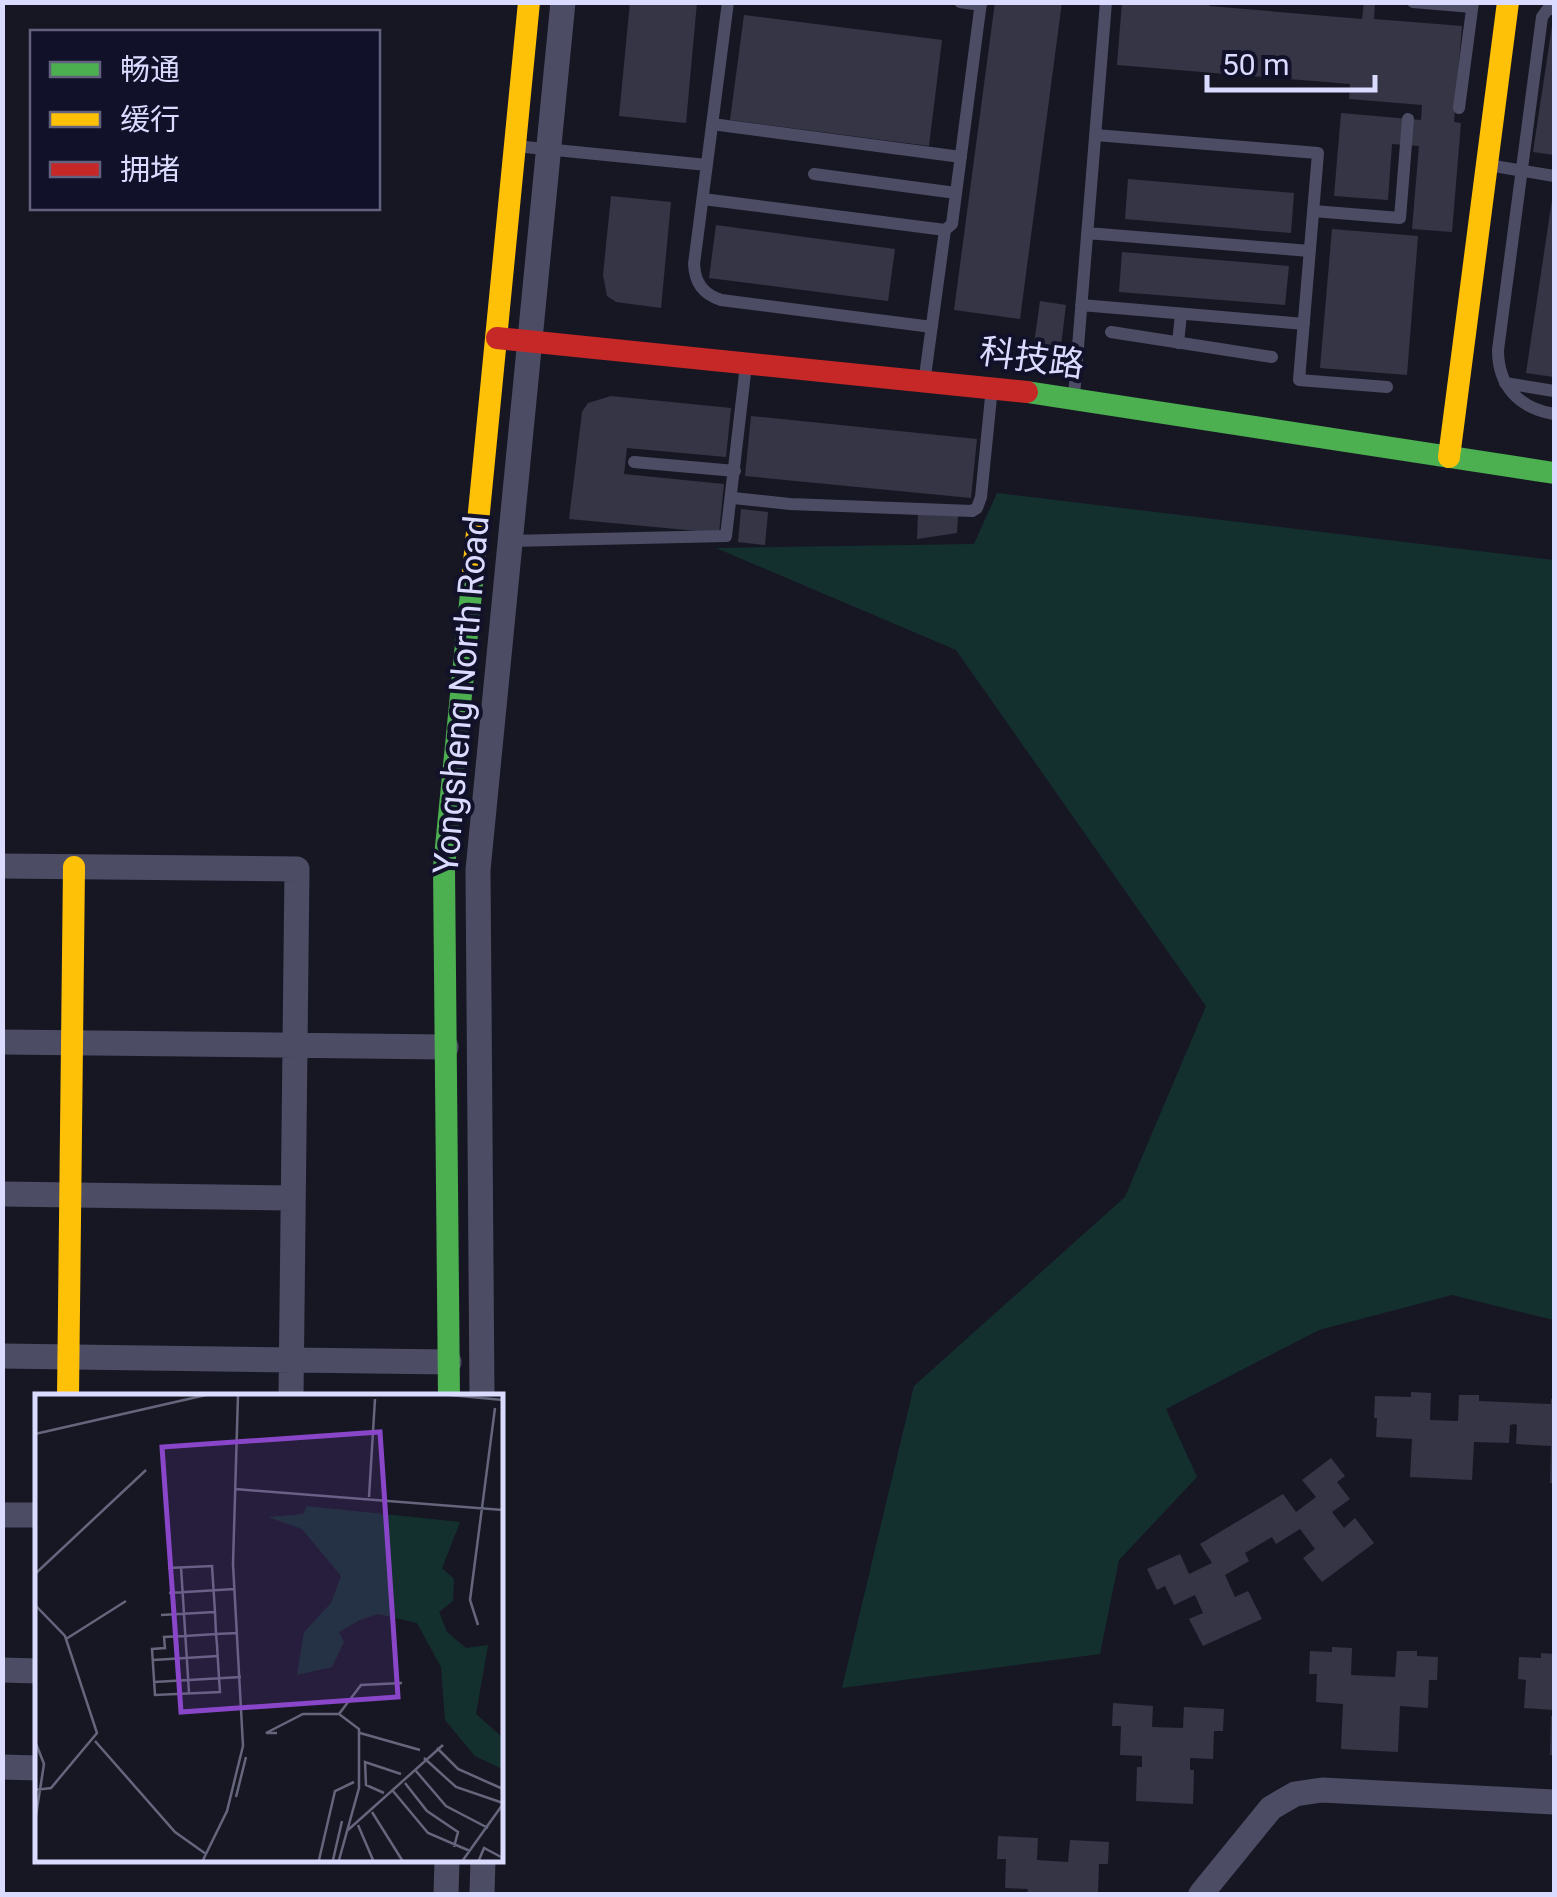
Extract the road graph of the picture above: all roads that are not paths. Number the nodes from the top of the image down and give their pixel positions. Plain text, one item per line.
1 (529, 2) edge
2 (563, 2) edge
3 (728, 2) edge
4 (960, 2) edge
5 (1106, 2) edge
6 (1413, 2) edge
7 (1508, 2) edge
8 (981, 4) edge
9 (1473, 5) edge
10 (1554, 8) edge
11 (1459, 108) dead end
12 (1408, 119) dead end
13 (712, 124) junction
14 (1094, 135) junction
15 (515, 146) junction
16 (548, 150) junction
17 (961, 156) junction
18 (707, 165) junction
19 (1487, 165) junction
20 (1522, 170) junction
21 (814, 174) dead end
22 (1554, 176) edge
23 (956, 193) junction
24 (702, 198) junction
25 (1313, 211) junction
26 (944, 230) junction
27 (1087, 233) junction
28 (1310, 251) junction
29 (1081, 306) junction
30 (1181, 314) junction
31 (1304, 324) junction
32 (932, 327) junction
33 (1111, 332) dead end
34 (496, 338) junction
35 (530, 342) junction
36 (1178, 343) junction
37 (1272, 357) dead end
38 (746, 362) junction
39 (925, 380) junction
40 (1505, 383) junction
41 (992, 387) junction
42 (1387, 387) dead end
43 (1554, 390) edge
44 (1073, 399) junction
45 (1554, 414) edge
46 (1449, 457) junction
47 (634, 462) dead end
48 (735, 472) junction
49 (1554, 473) edge
50 (732, 498) junction
51 (510, 541) junction
52 (2, 866) edge
53 (74, 867) junction
54 (2, 1042) edge
55 (72, 1043) junction
56 (295, 1045) junction
57 (446, 1047) junction
58 (2, 1194) edge
59 (70, 1195) junction
60 (293, 1198) junction
61 (2, 1356) edge
62 (68, 1357) junction
63 (291, 1360) junction
64 (449, 1362) junction
65 (68, 1394) edge
66 (290, 1394) edge
67 (448, 1394) edge
68 (482, 1394) edge
69 (2, 1514) edge
70 (35, 1515) edge
71 (2, 1670) edge
72 (35, 1670) edge
73 (2, 1767) edge
74 (35, 1768) edge
75 (1554, 1802) edge
76 (447, 1862) edge
77 (483, 1862) edge
78 (446, 1894) edge
79 (482, 1894) edge
80 (1202, 1894) edge

1 - 15 street, Yongsheng North Road
2 - 16 street, Yongsheng North Road
3 - 13 lane
4 - 8 lane
5 - 14 lane
6 - 9 lane
7 - 19 street
8 - 17 lane
9 - 11 lane
10 - 20 lane
12 - 25 lane
13 - 17 lane
13 - 18 lane
14 - 25 lane
14 - 27 lane
15 - 16 lane
15 - 34 street, Yongsheng North Road
16 - 18 lane
16 - 35 street, Yongsheng North Road
17 - 23 lane
18 - 24 lane
19 - 20 lane
19 - 46 street
20 - 22 lane
20 - 40 lane
21 - 23 lane
23 - 26 lane
24 - 26 lane
24 - 32 lane
25 - 28 lane
26 - 32 lane
27 - 28 lane
27 - 29 lane
28 - 31 lane
29 - 30 lane
29 - 44 lane
30 - 31 lane
30 - 36 lane
31 - 42 lane
32 - 39 lane
33 - 36 lane
34 - 35 street, 科技路
34 - 57 street, Yongsheng North Road
35 - 38 street, 科技路
35 - 51 street, Yongsheng North Road
36 - 37 lane
38 - 39 street, 科技路
38 - 48 lane
39 - 41 street, 科技路
40 - 43 lane
40 - 45 lane
41 - 44 street, 科技路
41 - 50 lane
44 - 46 street, 科技路
46 - 49 street, 科技路
47 - 48 lane
48 - 50 lane
50 - 51 lane
51 - 68 street, Yongsheng North Road
52 - 53 street
53 - 55 street
53 - 56 street
54 - 55 street
55 - 56 street
55 - 59 street
56 - 57 street
56 - 60 street
57 - 64 street, Yongsheng North Road
58 - 59 street
59 - 60 street
59 - 62 street
60 - 63 street
61 - 62 street
62 - 63 street
62 - 65 street
63 - 64 street
63 - 66 street
64 - 67 street, Yongsheng North Road
69 - 70 street
71 - 72 street
73 - 74 street
75 - 80 street
76 - 78 street
77 - 79 street

